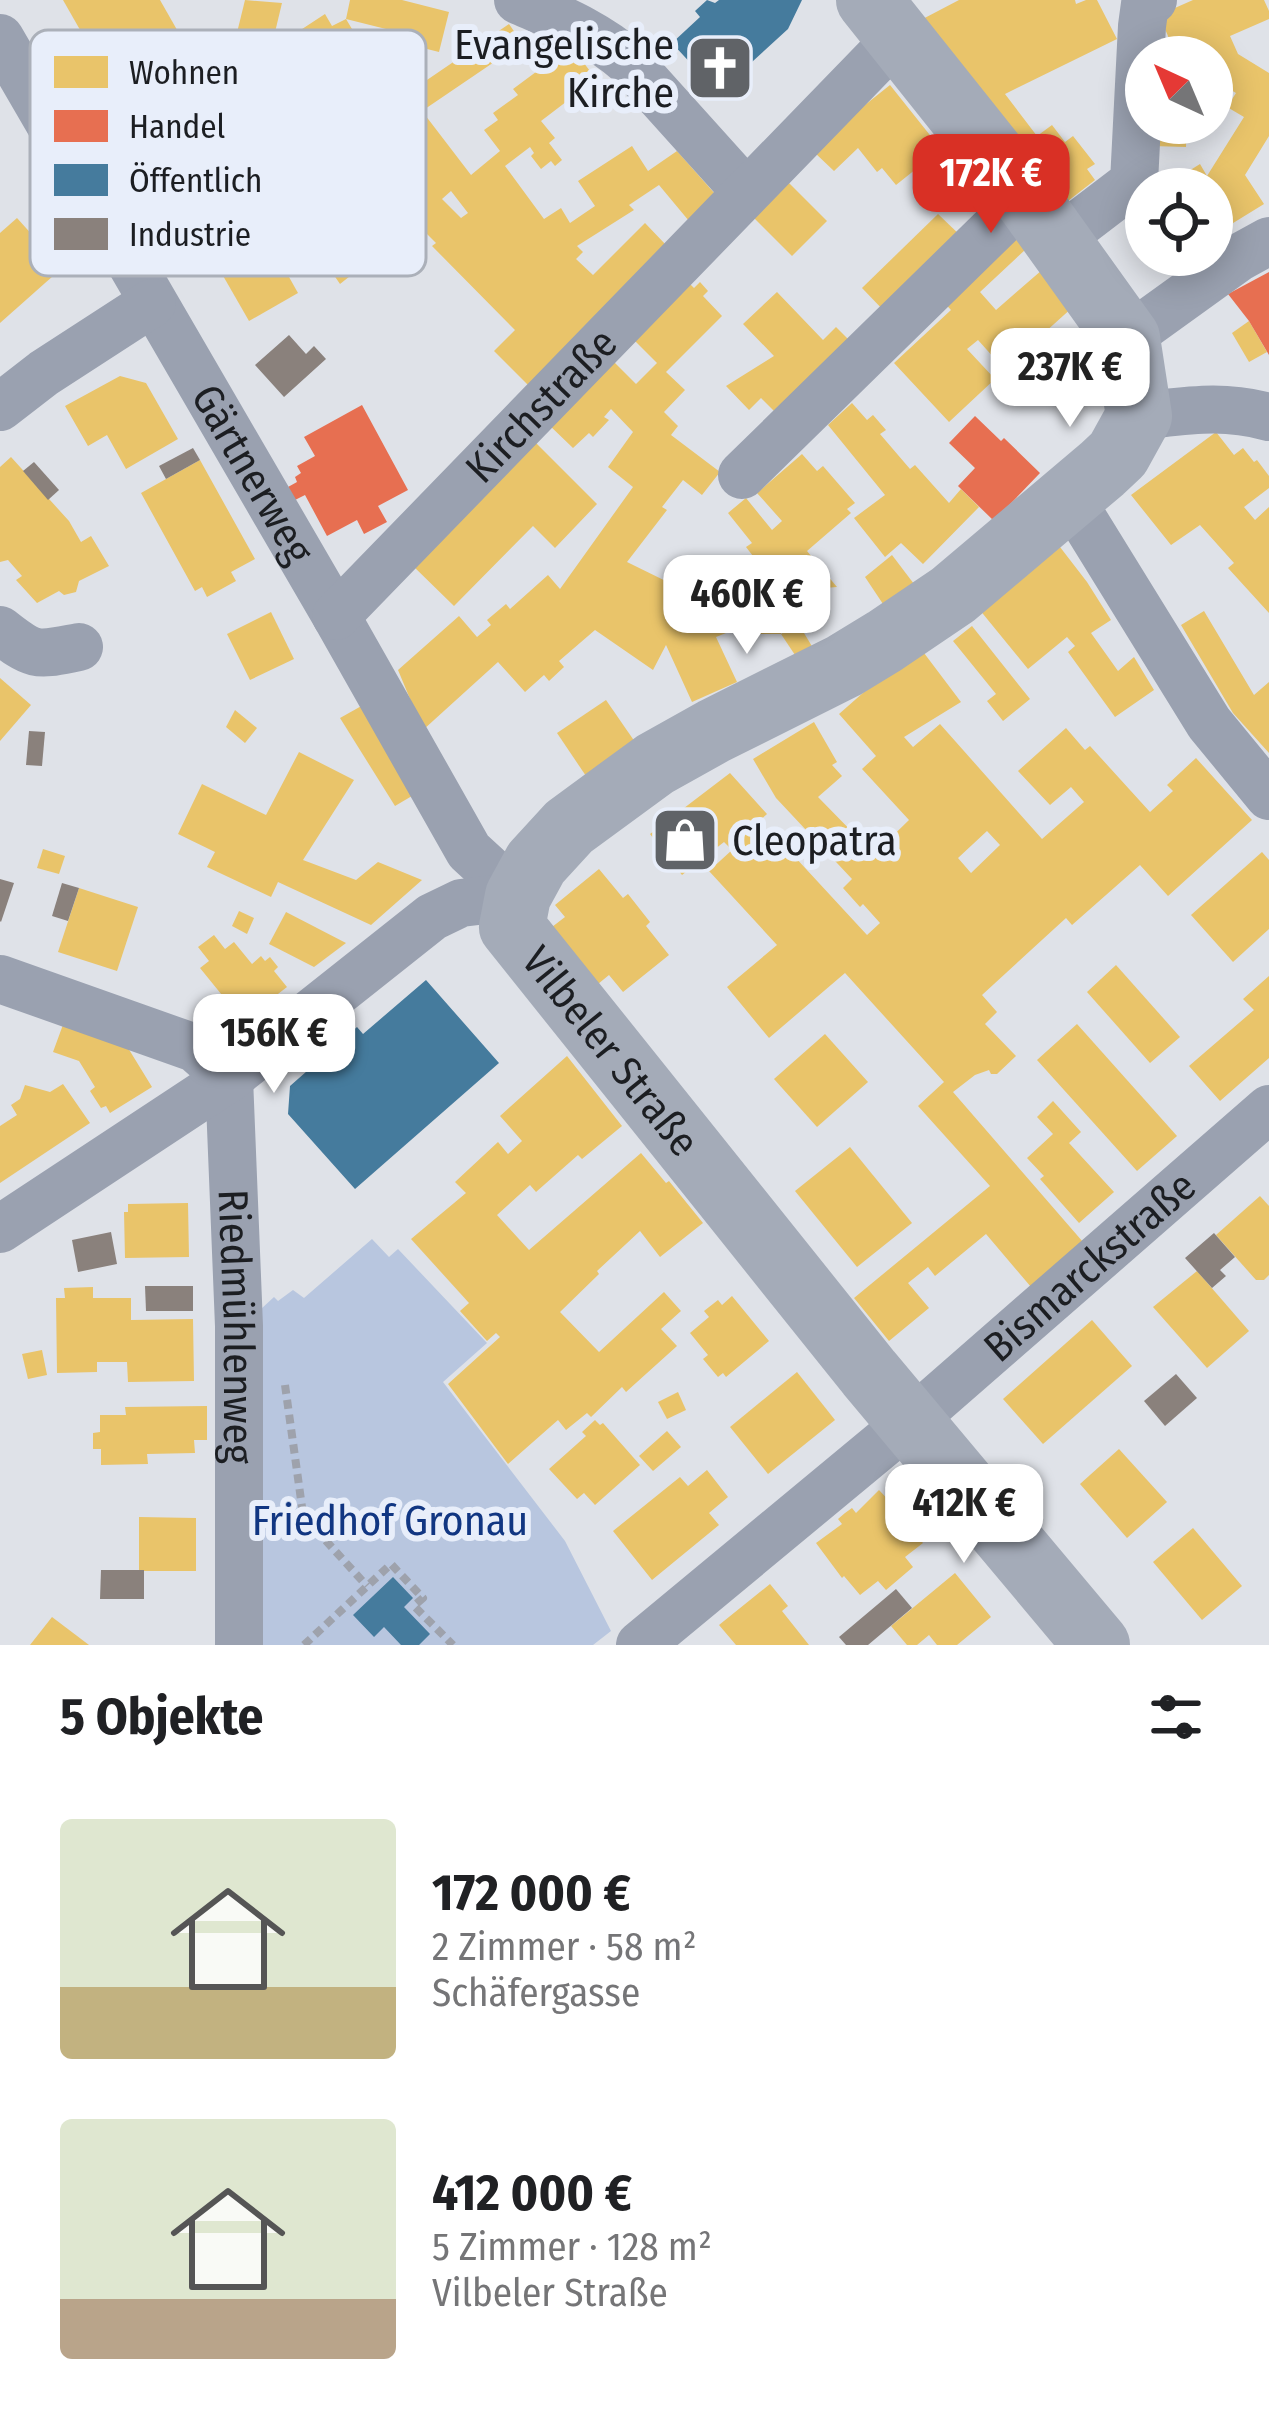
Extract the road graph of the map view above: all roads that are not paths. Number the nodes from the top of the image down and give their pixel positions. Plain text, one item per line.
1 (518, 0) edge
2 (1153, 0) edge
3 (884, 18) edge
4 (0, 38) edge
5 (30, 90) edge
6 (746, 192) junction
7 (1042, 218) junction
8 (1269, 241) edge
9 (137, 276) edge
10 (152, 302) junction
11 (1127, 338) junction
12 (0, 406) edge
13 (1139, 416) junction
14 (1269, 417) edge
15 (742, 475) dead end
16 (1070, 498) junction
17 (336, 616) junction
18 (0, 630) edge
19 (79, 647) dead end
20 (1269, 796) edge
21 (518, 896) junction
22 (0, 979) edge
23 (229, 1078) junction
24 (1269, 1109) edge
25 (0, 1229) edge
26 (909, 1422) junction
27 (239, 1645) edge
28 (640, 1645) edge
29 (1097, 1645) edge

1 - 6 street
2 - 7 street
3 - 6 street, Kirchstraße
3 - 7 street
4 - 5 street, Gärtnerweg
6 - 17 street, Kirchstraße
7 - 11 street
7 - 15 street
8 - 11 street
9 - 10 street, Gärtnerweg
10 - 12 street
10 - 17 street, Gärtnerweg
11 - 13 street
13 - 14 street
13 - 16 street, Vilbeler Straße
16 - 20 street
16 - 21 street, Vilbeler Straße
17 - 21 street, Gärtnerweg
18 - 19 street
21 - 23 street
21 - 26 street, Vilbeler Straße
22 - 23 street
23 - 25 street
23 - 27 street, Riedmühlenweg
24 - 26 street, Bismarckstraße
26 - 28 street, Bismarckstraße
26 - 29 street, Vilbeler Straße

